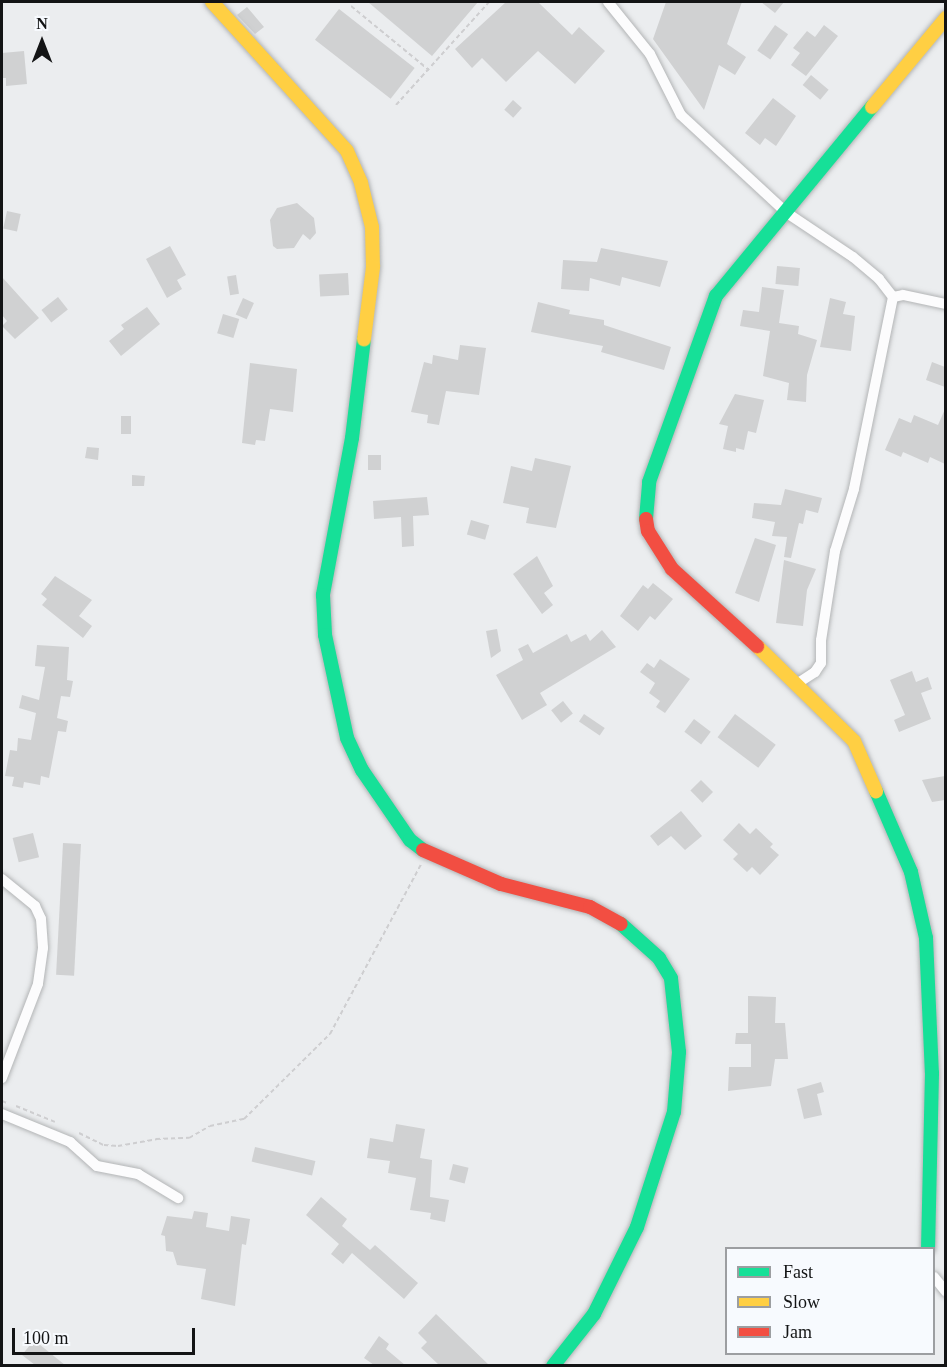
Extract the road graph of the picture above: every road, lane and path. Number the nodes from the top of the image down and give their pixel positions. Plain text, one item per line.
1 (212, 2) edge
2 (489, 2) edge
3 (608, 2) edge
4 (351, 6) dead end
5 (945, 18) edge
6 (429, 70) junction
7 (396, 105) dead end
8 (787, 213) junction
9 (893, 297) junction
10 (945, 304) edge
11 (798, 683) junction
12 (426, 854) junction
13 (2, 879) edge
14 (2, 1078) edge
15 (2, 1101) edge
16 (2, 1114) edge
17 (60, 1125) dead end
18 (69, 1129) dead end
19 (178, 1198) dead end
20 (928, 1247) edge
21 (935, 1280) edge
22 (945, 1292) edge
23 (553, 1365) edge

1 - 12 street
2 - 6 path
3 - 8 street
4 - 6 path
5 - 8 street
6 - 7 path
8 - 9 street
8 - 11 street
9 - 10 street
9 - 11 street
11 - 20 street
12 - 18 path
12 - 23 street
13 - 14 street
15 - 17 path
16 - 19 street
21 - 22 street

